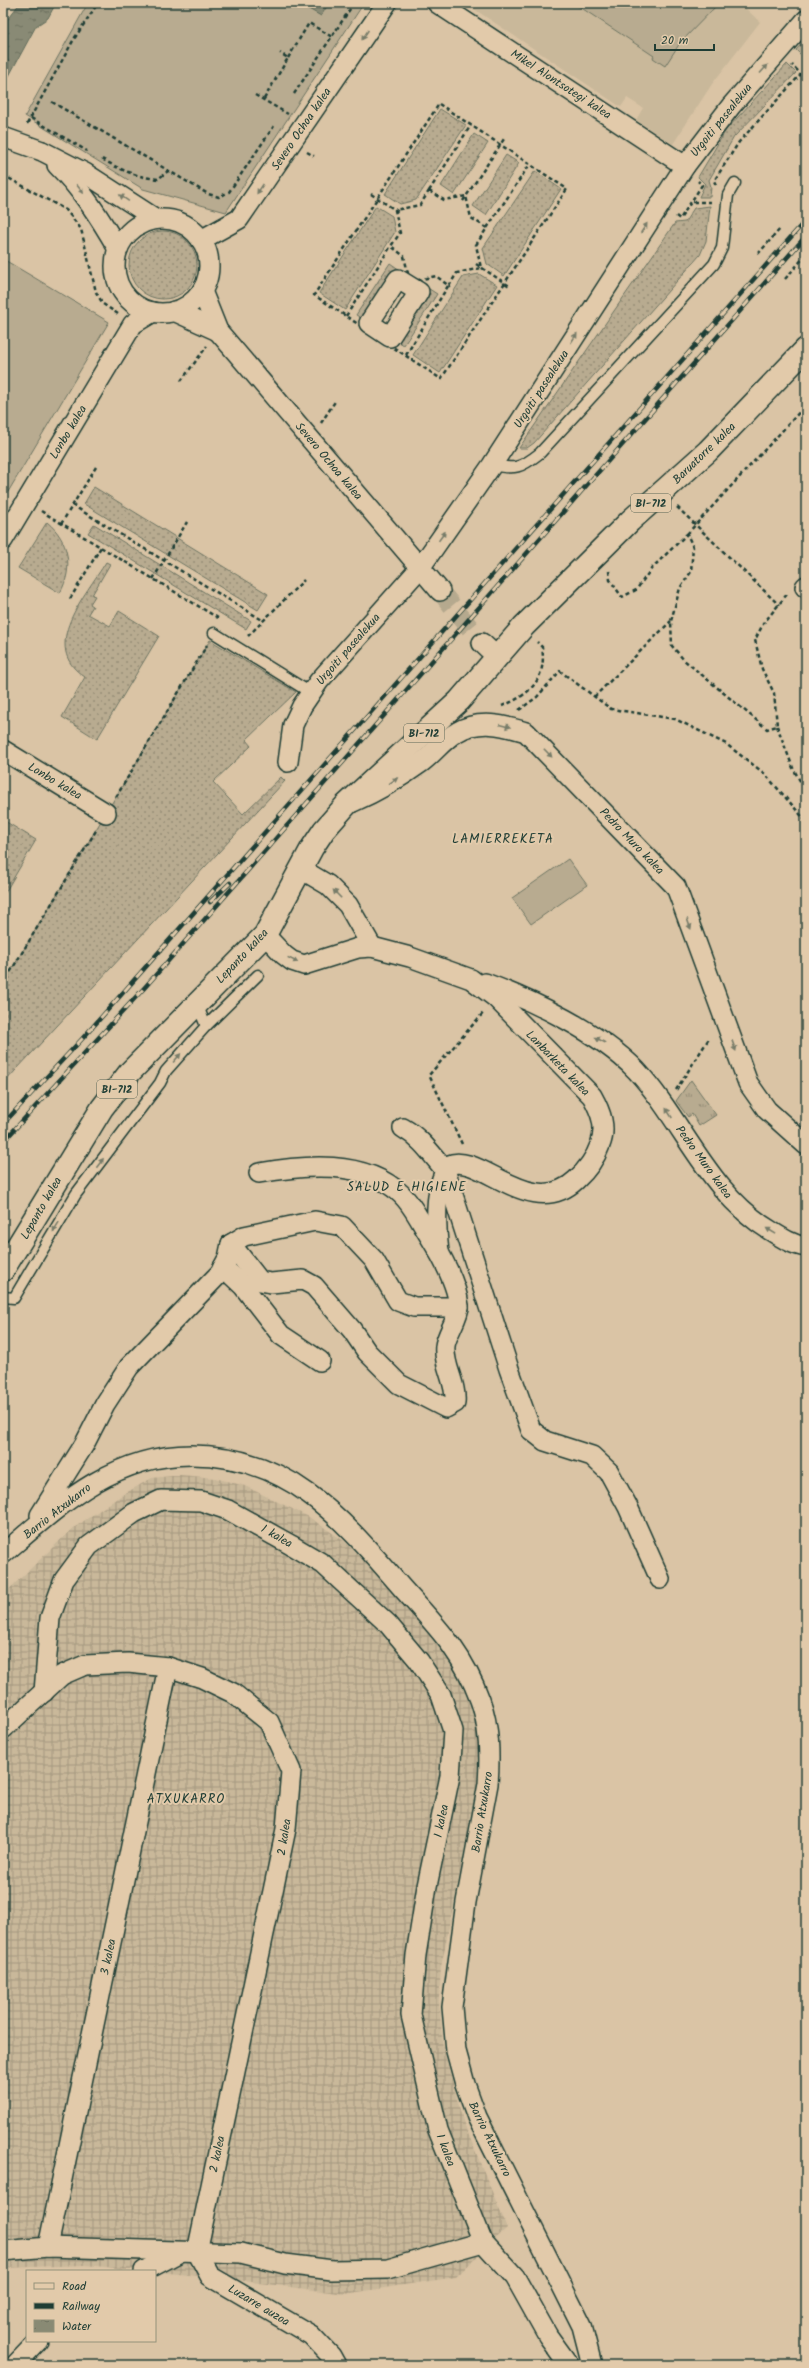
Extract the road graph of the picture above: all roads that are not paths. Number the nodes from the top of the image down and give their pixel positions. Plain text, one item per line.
1 (386, 3) edge
2 (437, 3) edge
3 (806, 20) edge
4 (3, 137) edge
5 (42, 151) junction
6 (685, 166) junction
7 (735, 183) dead end
8 (156, 220) junction
9 (201, 240) junction
10 (118, 250) junction
11 (202, 291) junction
12 (132, 302) junction
13 (174, 311) junction
14 (153, 312) junction
15 (133, 324) junction
16 (218, 331) junction
17 (806, 349) edge
18 (492, 465) junction
19 (3, 540) edge
20 (420, 568) junction
21 (440, 591) tunnel mouth
22 (214, 634) dead end
23 (490, 650) joint
24 (311, 693) junction
25 (3, 750) edge
26 (288, 762) dead end
27 (346, 805) junction
28 (106, 813) dead end
29 (301, 869) junction
30 (358, 926) junction
31 (265, 935) junction
32 (372, 947) junction
33 (346, 951) junction
34 (258, 975) dead end
35 (472, 978) junction
36 (197, 1003) junction
37 (206, 1026) junction
38 (402, 1128) dead end
39 (806, 1145) edge
40 (445, 1170) junction
41 (259, 1173) dead end
42 (66, 1187) junction
43 (231, 1244) junction
44 (806, 1247) edge
45 (439, 1252) junction
46 (223, 1267) junction
47 (3, 1270) edge
48 (3, 1297) edge
49 (459, 1307) junction
50 (320, 1361) dead end
51 (29, 1533) junction
52 (3, 1554) edge
53 (660, 1579) dead end
54 (168, 1667) junction
55 (44, 1692) junction
56 (3, 1728) edge
57 (483, 2242) junction
58 (48, 2247) junction
59 (3, 2251) edge
60 (189, 2252) junction
61 (146, 2270) edge
62 (37, 2342) edge
63 (16, 2365) edge
64 (336, 2365) edge
65 (569, 2365) edge
66 (592, 2365) edge

1 -> 9 street, Severo Ochoa kalea
2 - 6 street, Mikel Alontsotegi kalea
6 -> 3 street, Urgoiti pasealekua
4 - 5 street, bridge
8 -> 5 street
5 -> 10 street
18 -> 6 street, Urgoiti pasealekua
7 - 18 lane
8 - 9 street
8 - 10 street
9 - 11 street
10 - 12 street
11 - 13 street
11 - 16 street, Severo Ochoa kalea
12 - 14 street
12 - 15 street
13 - 14 street
13 - 16 street, Severo Ochoa kalea
14 - 15 street, Lonbo kalea
15 - 19 street, Lonbo kalea
16 - 20 street, Severo Ochoa kalea
17 - 23 main road, Baruatorre kalea / BI-712
20 -> 18 street, Urgoiti pasealekua
20 - 21 street, Severo Ochoa kalea
20 - 24 street, Urgoiti pasealekua
22 - 24 lane
23 - 27 main road, Lepanto kalea / BI-712
24 - 26 street, Urgoiti pasealekua
25 - 28 street, Lonbo kalea
27 - 29 main road, Lepanto kalea / BI-712
27 -> 39 street, Pedro Muro kalea
30 -> 29 street
29 - 31 main road, Lepanto kalea / BI-712
30 - 32 street
30 - 33 street
31 -> 33 street, Lanbarketa kalea
31 - 36 main road, Lepanto kalea / BI-712
32 - 33 street, Lanbarketa kalea
32 - 35 street, Lanbarketa kalea
34 - 37 lane
35 - 40 street, Lanbarketa kalea
44 -> 35 street, Pedro Muro kalea
36 - 37 lane
36 - 42 main road, Lepanto kalea / BI-712
42 -> 37 lane
38 - 40 street
40 - 45 street
40 - 53 street
41 - 45 street
42 - 47 main road, Lepanto kalea / BI-712
42 -> 48 lane
43 - 46 street
43 - 49 street
43 - 49 street
45 - 49 street
46 - 50 street
46 - 51 street
51 - 52 street, Barrio Atxukarro
51 - 66 street, Barrio Atxukarro
54 - 55 street, 2 kalea
54 - 58 street, 3 kalea
54 - 60 street, 2 kalea
55 - 56 street, 2 kalea
55 - 57 street, 1 kalea
57 - 60 street
57 - 65 street
58 - 59 street
58 - 60 street
60 - 61 street
60 - 64 street, Luzarre auzoa
62 - 63 street

